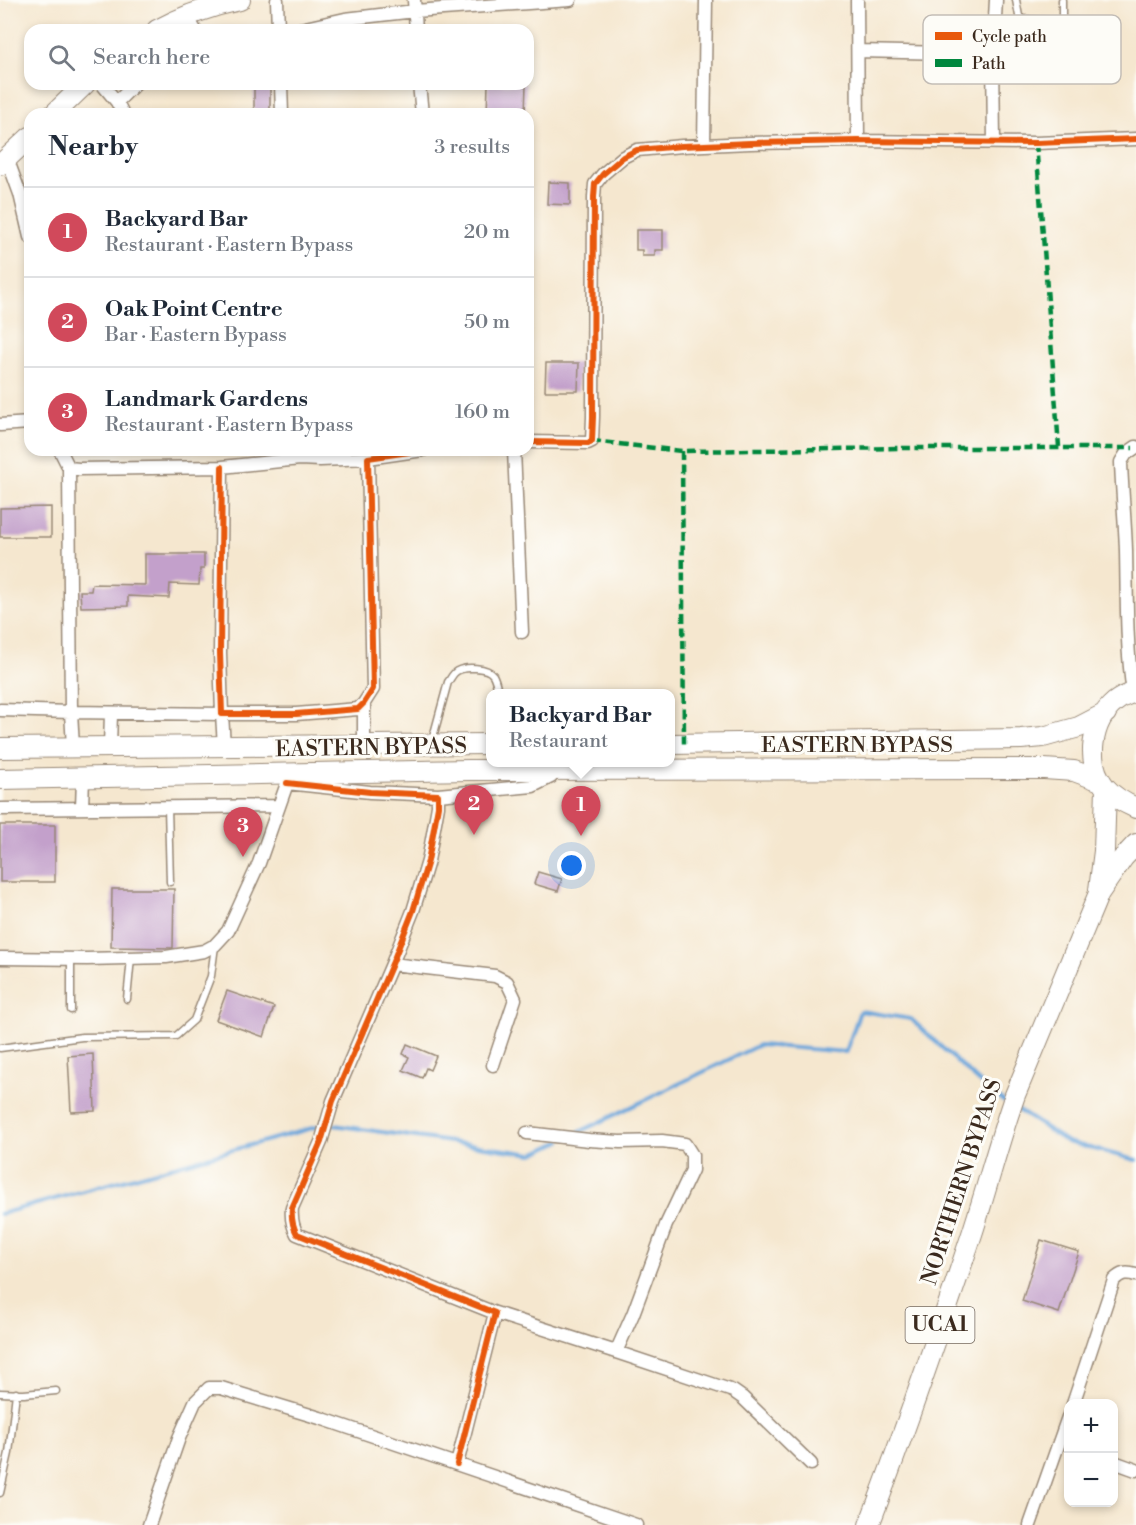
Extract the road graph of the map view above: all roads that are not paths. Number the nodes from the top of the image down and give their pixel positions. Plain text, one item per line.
1 (240, 0) edge
2 (277, 0) edge
3 (570, 0) edge
4 (706, 0) edge
5 (857, 0) edge
6 (996, 0) edge
7 (1017, 0) edge
8 (414, 5) edge
9 (995, 15) edge
10 (1019, 15) edge
11 (191, 23) edge
12 (278, 24) edge
13 (323, 24) edge
14 (416, 24) edge
15 (858, 51) junction
16 (923, 52) edge
17 (993, 84) edge
18 (79, 90) edge
19 (107, 90) edge
20 (129, 90) edge
21 (281, 90) edge
22 (420, 90) edge
23 (117, 102) junction
24 (60, 108) edge
25 (120, 108) edge
26 (282, 108) edge
27 (421, 108) edge
28 (1136, 139) edge
29 (858, 141) junction
30 (24, 143) edge
31 (994, 143) junction
32 (704, 145) junction
33 (4, 162) edge
34 (24, 211) edge
35 (24, 423) edge
36 (0, 425) edge
37 (534, 442) edge
38 (1136, 447) edge
39 (63, 456) edge
40 (287, 456) edge
41 (306, 456) edge
42 (382, 456) edge
43 (514, 456) edge
44 (368, 458) junction
45 (222, 467) junction
46 (69, 468) junction
47 (522, 632) dead end
48 (498, 689) edge
49 (1135, 692) edge
50 (364, 703) junction
51 (0, 710) edge
52 (71, 712) junction
53 (1106, 712) junction
54 (111, 713) junction
55 (222, 714) junction
56 (486, 744) edge
57 (675, 744) edge
58 (364, 745) junction
59 (431, 745) junction
60 (224, 746) junction
61 (73, 747) junction
62 (110, 747) junction
63 (0, 748) edge
64 (557, 769) junction
65 (83, 777) junction
66 (289, 778) junction
67 (0, 779) edge
68 (1104, 785) junction
69 (438, 795) junction
70 (279, 806) junction
71 (168, 807) junction
72 (81, 808) junction
73 (1136, 808) edge
74 (0, 809) edge
75 (1136, 844) edge
76 (170, 882) dead end
77 (1099, 893) junction
78 (215, 945) junction
79 (0, 958) edge
80 (131, 958) junction
81 (71, 959) junction
82 (392, 964) junction
83 (127, 999) dead end
84 (70, 1011) dead end
85 (0, 1048) edge
86 (493, 1065) dead end
87 (527, 1133) dead end
88 (1136, 1275) edge
89 (495, 1313) junction
90 (616, 1352) junction
91 (56, 1391) dead end
92 (0, 1393) edge
93 (16, 1393) junction
94 (1075, 1399) edge
95 (1064, 1444) edge
96 (457, 1464) junction
97 (810, 1464) dead end
98 (1118, 1464) edge
99 (1136, 1470) edge
100 (0, 1493) edge
101 (149, 1525) edge
102 (636, 1525) edge
103 (869, 1525) edge
104 (1030, 1525) edge

1 - 11 main road
2 - 12 street
3 - 8 street
4 - 32 street
5 - 15 street
6 - 9 street
7 - 10 lane
8 - 13 street
8 - 14 street
15 - 16 street
15 - 29 street
17 - 31 street
18 - 24 main road
19 - 23 street
20 - 23 street
21 - 26 street
22 - 27 street
23 - 25 street
28 - 31 street
29 - 31 street
29 - 32 street
30 - 33 main road
32 - 37 street
33 - 34 street
35 - 36 street
38 - 49 street
39 - 46 street
40 - 45 street
41 - 44 street
42 - 44 street
43 - 47 street
44 - 50 street
45 - 46 street
45 - 55 street
46 - 52 street
48 - 59 lane
49 - 53 main road, EASTERN BYPASS
50 - 55 street
50 - 58 street
51 - 52 street
52 - 54 street
52 - 61 street
53 - 57 main road, EASTERN BYPASS
53 - 68 main road
54 - 55 street
54 - 62 street
55 - 60 street
56 - 59 main road, EASTERN BYPASS
58 - 59 main road, EASTERN BYPASS
58 - 60 main road, EASTERN BYPASS
60 - 62 main road, EASTERN BYPASS
61 - 62 main road, EASTERN BYPASS
61 - 63 main road, EASTERN BYPASS
64 - 66 main road, EASTERN BYPASS
64 - 68 main road, EASTERN BYPASS
64 - 69 street
65 - 66 main road, EASTERN BYPASS
65 - 67 main road, EASTERN BYPASS
65 - 72 street
66 - 69 street
66 - 70 street
68 - 73 main road, EASTERN BYPASS
68 - 77 main road, UCA1
69 - 82 street
70 - 71 street
70 - 78 street
71 - 72 street
71 - 76 lane
72 - 74 street
75 - 77 main road, UCA1
77 - 103 main road, NORTHERN BYPASS / UCA1
78 - 80 street
78 - 85 lane
79 - 81 street
80 - 81 street
80 - 83 lane
81 - 84 lane
82 - 86 street
82 - 89 street
87 - 90 street
88 - 94 street
89 - 90 street
89 - 96 street
90 - 97 street
91 - 93 lane
92 - 93 lane
93 - 100 lane
95 - 104 street
96 - 101 street
96 - 102 street
98 - 99 street

